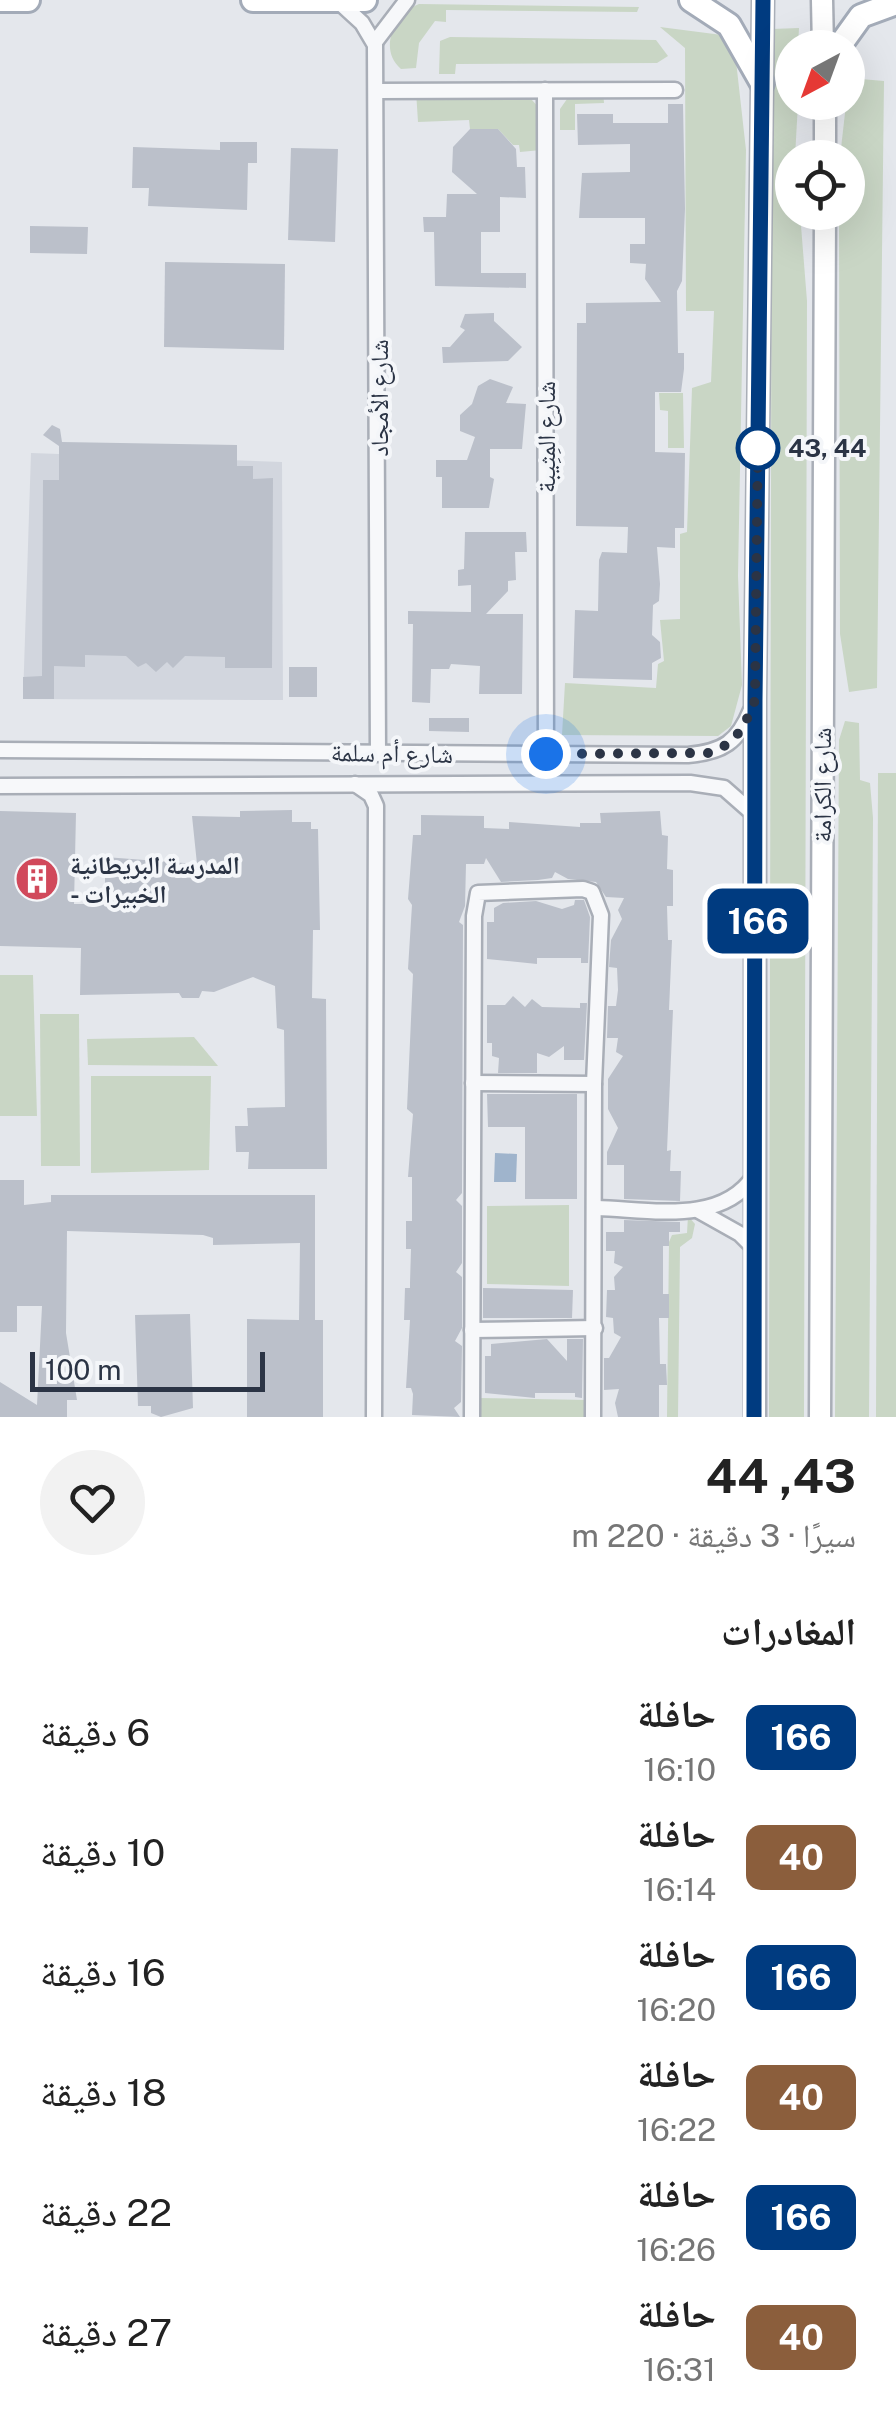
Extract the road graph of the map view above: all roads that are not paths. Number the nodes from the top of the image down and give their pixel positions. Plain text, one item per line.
1 (0, 0) edge
2 (28, 0) edge
3 (254, 0) edge
4 (338, 0) edge
5 (365, 0) edge
6 (407, 0) edge
7 (691, 0) edge
8 (763, 0) edge
9 (822, 0) edge
10 (896, 4) edge
11 (823, 30) edge
12 (850, 30) edge
13 (375, 42) junction
14 (762, 83) junction
15 (376, 90) junction
16 (545, 90) junction
17 (675, 90) dead end
18 (824, 230) edge
19 (755, 700) junction
20 (0, 750) edge
21 (378, 754) junction
22 (546, 754) junction
23 (401, 783) junction
24 (546, 783) junction
25 (355, 784) junction
26 (0, 786) edge
27 (376, 806) junction
28 (758, 818) junction
29 (473, 1083) junction
30 (594, 1084) junction
31 (757, 1170) junction
32 (597, 1208) junction
33 (700, 1211) junction
34 (757, 1252) junction
35 (595, 1328) junction
36 (472, 1330) junction
37 (374, 1417) edge
38 (472, 1417) edge
39 (594, 1417) edge
40 (754, 1417) edge
41 (820, 1417) edge

1 - 2 main road
3 - 4 main road
4 - 5 main road
4 - 13 street
6 - 13 street
7 - 14 main road
8 - 14 main road
9 - 11 main road
10 - 12 main road
13 - 15 street, شارع الأمجاد
14 - 19 main road
15 - 16 street
15 - 21 street, شارع الأمجاد
16 - 17 street
16 - 22 street, شارع المِثِيبة
18 - 41 main road, شارع الكرامة
19 - 22 street, شارع أم سلمة
19 - 28 main road
20 - 21 street, شارع أم سلمة
21 - 22 street, شارع أم سلمة
22 - 24 street, شارع المِثِيبة
23 - 24 street, شارع أم سلمة
23 - 25 street, شارع أم سلمة
23 - 27 street
24 - 28 street, شارع أم سلمة
25 - 26 street, شارع أم سلمة
25 - 27 street
27 - 37 street
28 - 31 main road
29 - 30 street
29 - 30 street
29 - 36 street
30 - 32 street
31 - 33 street
31 - 34 main road
32 - 33 street
32 - 35 street
33 - 34 street
34 - 40 main road
35 - 36 street
35 - 39 street
36 - 38 street

